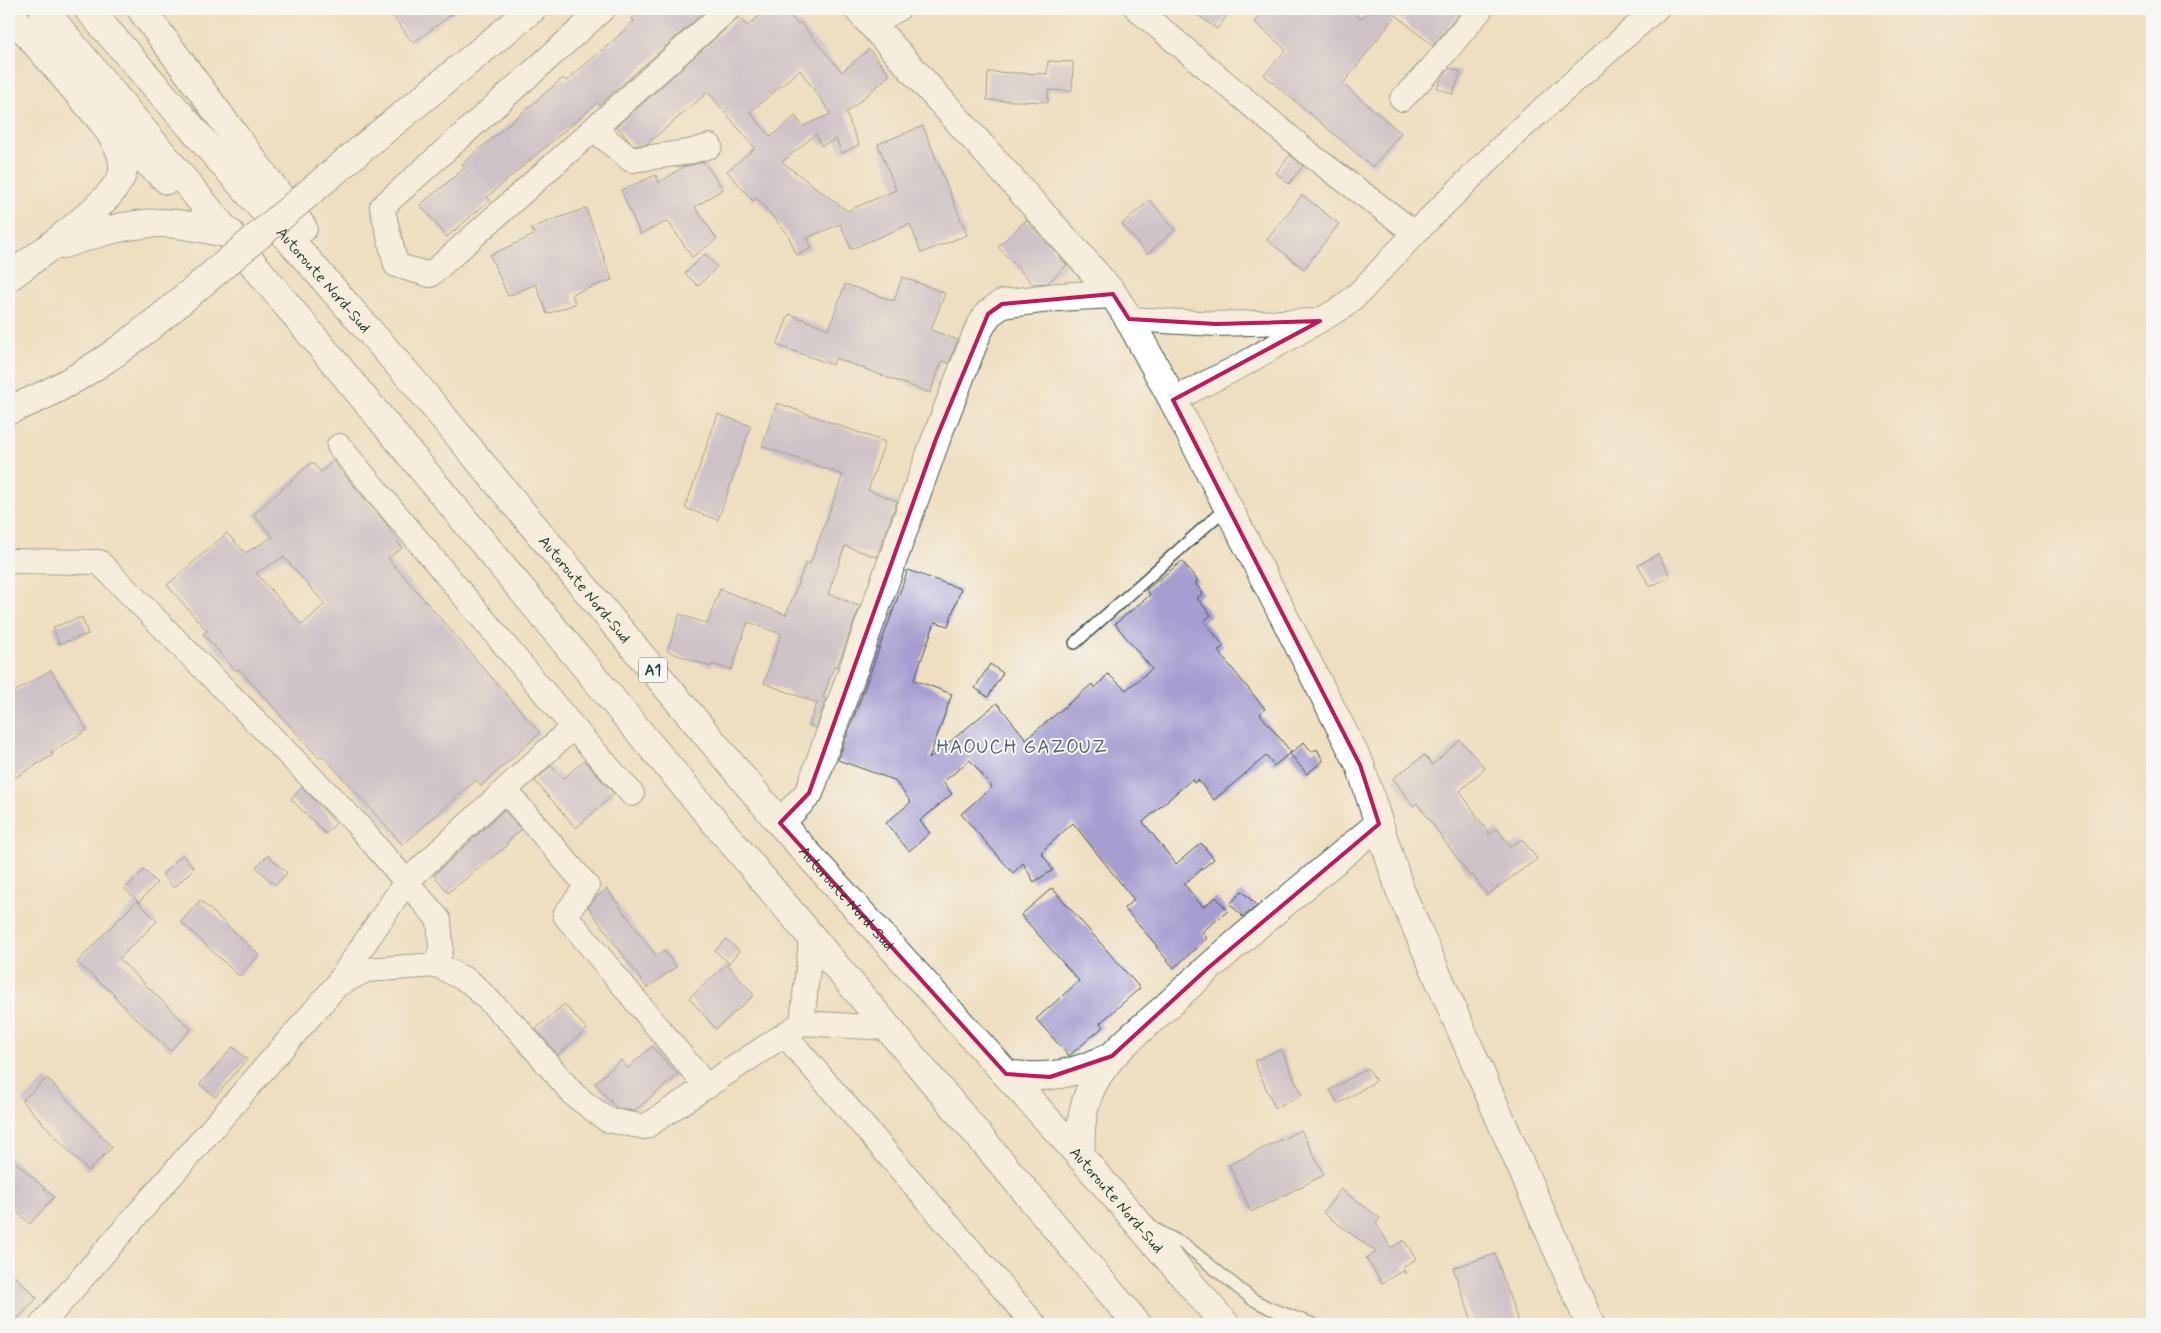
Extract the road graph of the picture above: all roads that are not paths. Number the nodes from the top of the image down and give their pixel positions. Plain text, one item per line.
1 (43, 9) edge
2 (88, 9) edge
3 (141, 9) edge
4 (532, 9) edge
5 (603, 9) edge
6 (728, 9) edge
7 (898, 9) edge
8 (1137, 9) edge
9 (1481, 9) edge
10 (1656, 9) edge
11 (9, 12) edge
12 (865, 16) edge
13 (1402, 99) dead end
14 (102, 122) junction
15 (594, 129) junction
16 (710, 146) dead end
17 (222, 224) junction
18 (1415, 233) junction
19 (47, 249) junction
20 (9, 277) edge
21 (1112, 294) junction
22 (1129, 319) junction
23 (1320, 321) junction
24 (413, 381) junction
25 (1173, 400) junction
26 (9, 410) edge
27 (339, 446) dead end
28 (1227, 507) junction
29 (9, 562) edge
30 (1075, 643) dead end
31 (573, 727) junction
32 (505, 790) junction
33 (632, 794) dead end
34 (780, 823) junction
35 (1378, 824) junction
36 (406, 882) junction
37 (810, 935) junction
38 (437, 965) junction
39 (336, 985) junction
40 (888, 1028) junction
41 (794, 1029) junction
42 (1112, 1056) junction
43 (1006, 1074) junction
44 (707, 1087) junction
45 (1081, 1157) junction
46 (1133, 1217) junction
47 (42, 1324) edge
48 (1034, 1324) edge
49 (1137, 1324) edge
50 (1225, 1324) edge
51 (1313, 1324) edge
52 (1590, 1324) edge

1 - 17 main road
2 - 24 main road, Autoroute Nord-Sud / A1
3 - 24 main road
4 - 26 main road, bridge
5 - 15 street
6 - 15 street
7 - 12 street
8 - 18 street
9 - 13 street
10 - 18 street
11 - 14 main road
12 - 21 main road
14 - 17 main road
14 - 19 main road
15 - 16 street
17 - 19 main road
17 - 37 main road
18 - 23 street
19 - 20 main road
21 - 22 main road
21 - 34 main road
22 - 23 street
22 - 25 main road
23 - 25 street
24 - 34 main road, Autoroute Nord-Sud / A1
25 - 28 main road
27 - 31 street
28 - 30 lane
28 - 35 main road
29 - 36 street
31 - 32 street
31 - 33 street
32 - 36 street
32 - 44 street
34 - 43 main road, Autoroute Nord-Sud / A1
35 - 42 main road
35 - 52 main road
36 - 38 street
36 - 39 street
37 - 40 main road
37 - 41 street
38 - 39 street
38 - 44 street
39 - 47 street
40 - 41 street
40 - 49 main road
41 - 44 street
41 - 48 street
42 - 43 main road
42 - 45 main road
43 - 45 main road, Autoroute Nord-Sud / A1
45 - 46 main road, Autoroute Nord-Sud / A1
46 - 50 main road, Autoroute Nord-Sud / A1
46 - 51 lane

